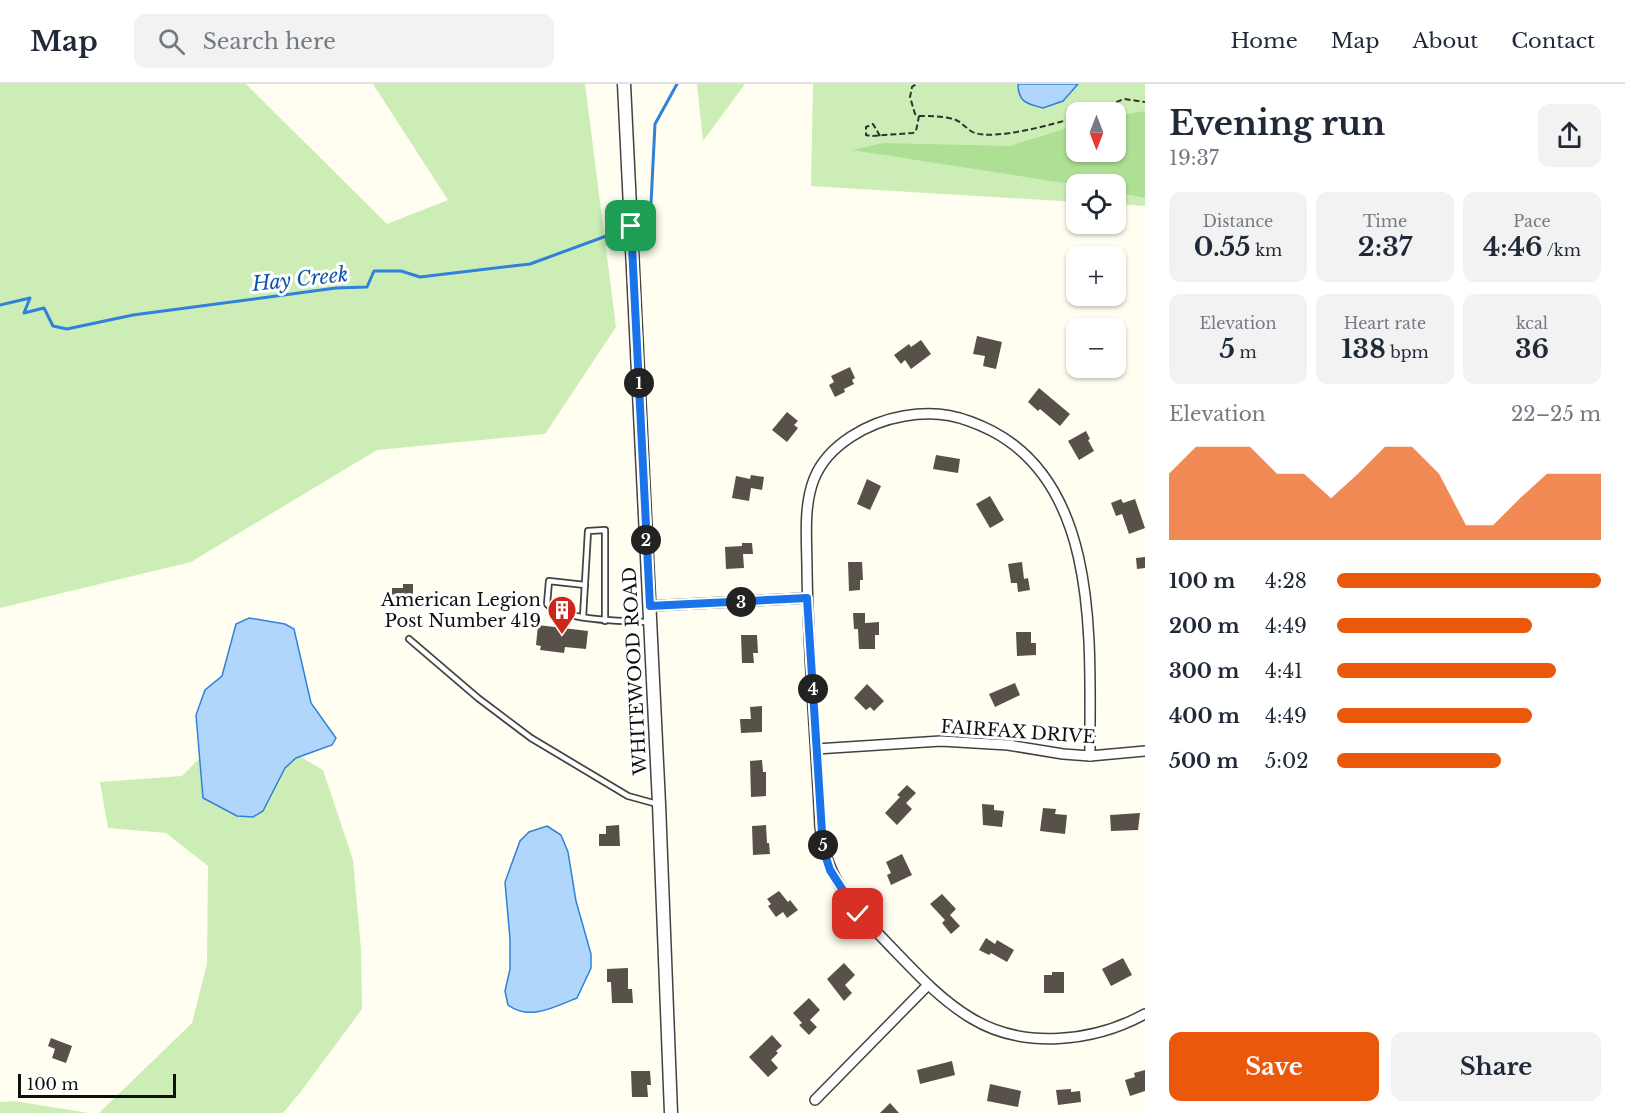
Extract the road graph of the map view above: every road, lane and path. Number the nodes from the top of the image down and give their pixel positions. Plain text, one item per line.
1 (624, 84) edge
2 (916, 84) edge
3 (1116, 102) edge
4 (1145, 102) edge
5 (919, 116) junction
6 (1066, 120) edge
7 (880, 136) junction
8 (585, 585) junction
9 (807, 598) junction
10 (650, 606) junction
11 (584, 616) junction
12 (605, 621) junction
13 (651, 622) junction
14 (409, 639) dead end
15 (816, 749) junction
16 (1145, 751) edge
17 (1090, 756) junction
18 (659, 804) junction
19 (928, 985) junction
20 (1145, 1014) edge
21 (815, 1100) dead end
22 (671, 1113) edge

1 - 10 street, WHITEWOOD ROAD
2 - 5 path
3 - 4 path
5 - 6 path
5 - 7 path
7 - 7 path
8 - 11 lane
8 - 11 lane
8 - 12 lane
9 - 10 street
9 - 15 street
9 - 17 street
10 - 13 street, WHITEWOOD ROAD
11 - 12 lane
12 - 13 lane
13 - 18 street, WHITEWOOD ROAD
14 - 18 lane
15 - 17 street, FAIRFAX DRIVE
15 - 19 street
16 - 17 street, FAIRFAX DRIVE
18 - 22 street, WHITEWOOD ROAD
19 - 20 street
19 - 21 street

